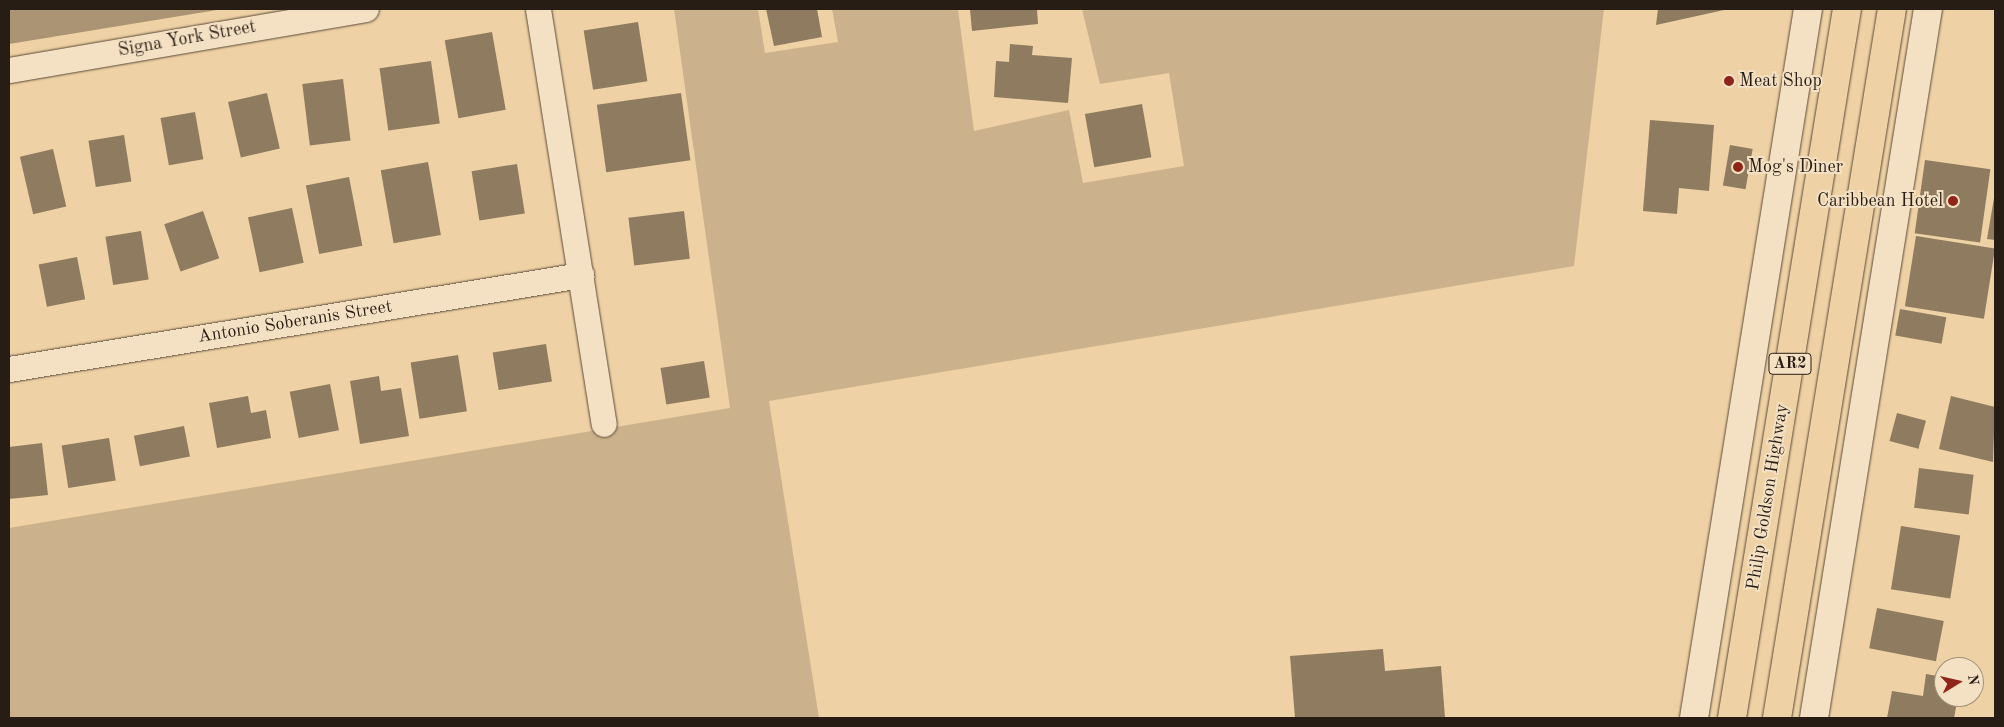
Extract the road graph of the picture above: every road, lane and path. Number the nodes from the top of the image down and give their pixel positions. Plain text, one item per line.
1 (366, 9) edge
2 (538, 9) edge
3 (1808, 9) edge
4 (1848, 9) edge
5 (1892, 9) edge
6 (1928, 9) edge
7 (9, 70) edge
8 (581, 275) junction
9 (9, 369) edge
10 (604, 424) dead end
11 (1694, 718) edge
12 (1732, 718) edge
13 (1777, 718) edge
14 (1814, 718) edge

1 - 7 street, Signa York Street
2 - 8 street
3 - 11 street
4 - 12 main road, Philip Goldson Highway / AR2
5 - 13 main road, AR2
6 - 14 street
8 - 9 street, Antonio Soberanis Street
8 - 10 street

